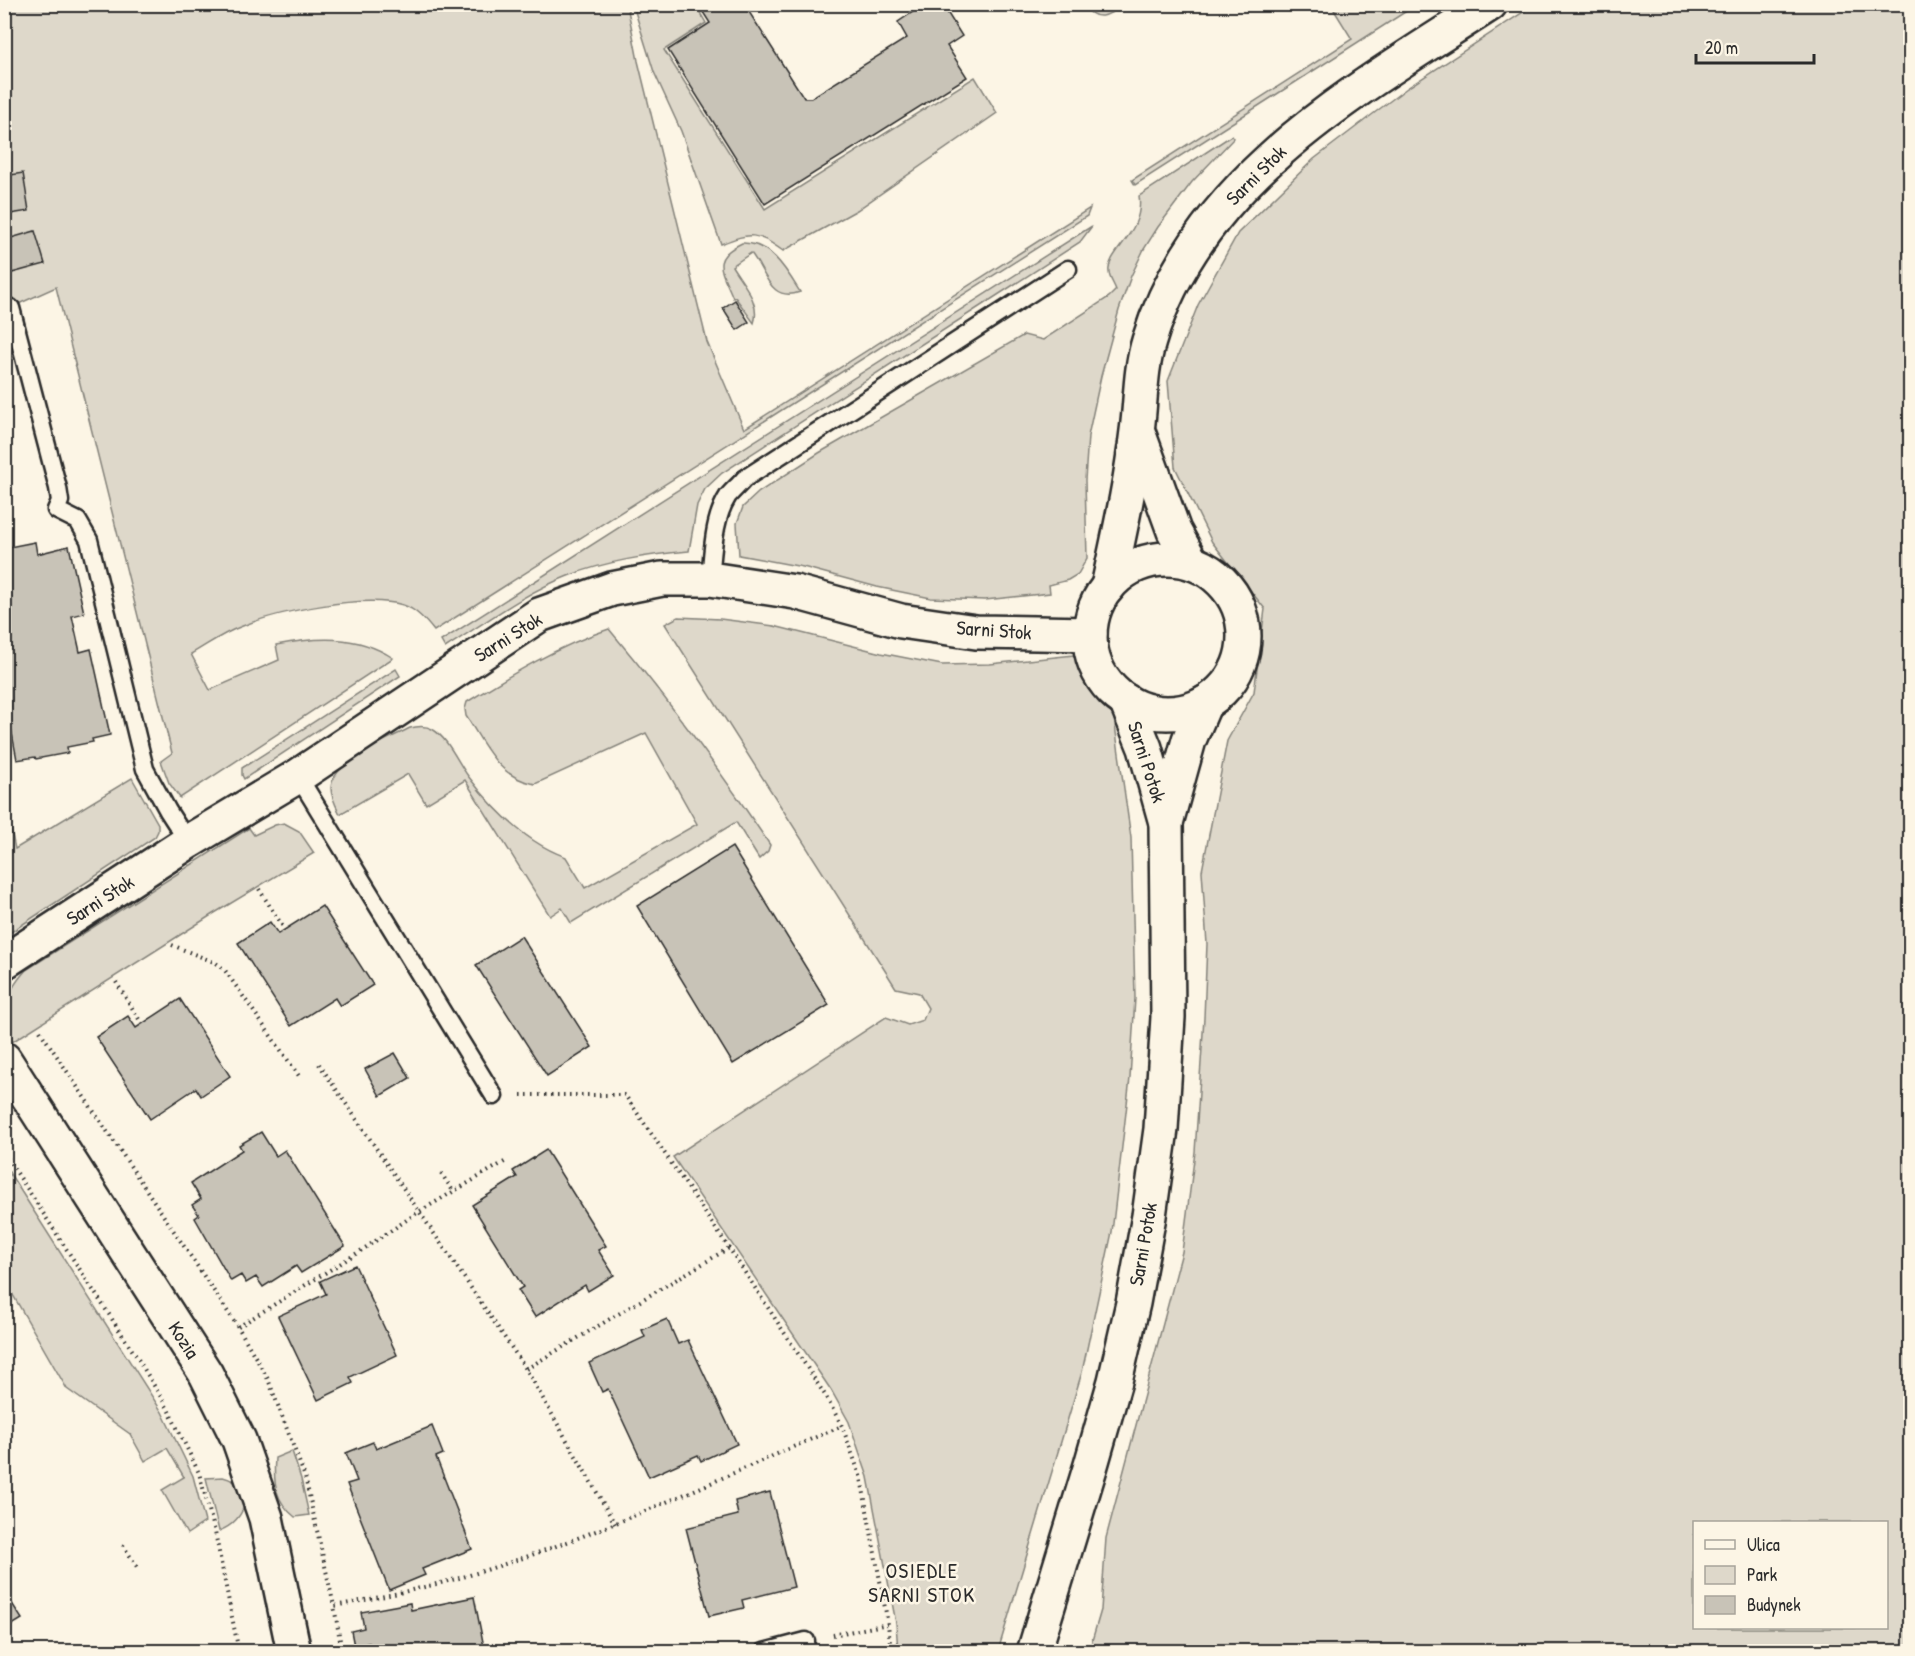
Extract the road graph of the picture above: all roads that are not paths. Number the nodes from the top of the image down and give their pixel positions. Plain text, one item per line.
1 (1490, 4) edge
2 (1068, 269) dead end
3 (11, 308) dead end
4 (1137, 431) junction
5 (1191, 562) junction
6 (710, 579) junction
7 (1108, 587) junction
8 (1090, 634) junction
9 (1126, 701) junction
10 (1205, 703) junction
11 (298, 776) junction
12 (1166, 823) junction
13 (188, 842) junction
14 (4, 962) edge
15 (4, 1059) edge
16 (494, 1095) road end
17 (806, 1641) road end
18 (294, 1652) edge
19 (764, 1652) edge
20 (1034, 1652) edge

1 - 4 street, Sarni Stok
2 - 6 lane
3 - 13 lane
4 - 5 street, Sarni Stok
4 - 7 street, Sarni Stok
5 - 7 street
5 - 10 street
6 - 8 street, Sarni Stok
6 - 11 street, Sarni Stok
7 - 8 street
8 - 9 street
9 - 10 street
9 - 12 street, Sarni Potok
10 - 12 street, Sarni Potok
11 - 13 street, Sarni Stok
11 - 16 lane
12 - 20 street, Sarni Potok
13 - 14 street, Sarni Stok
15 - 18 street, Kozia
17 - 19 lane

